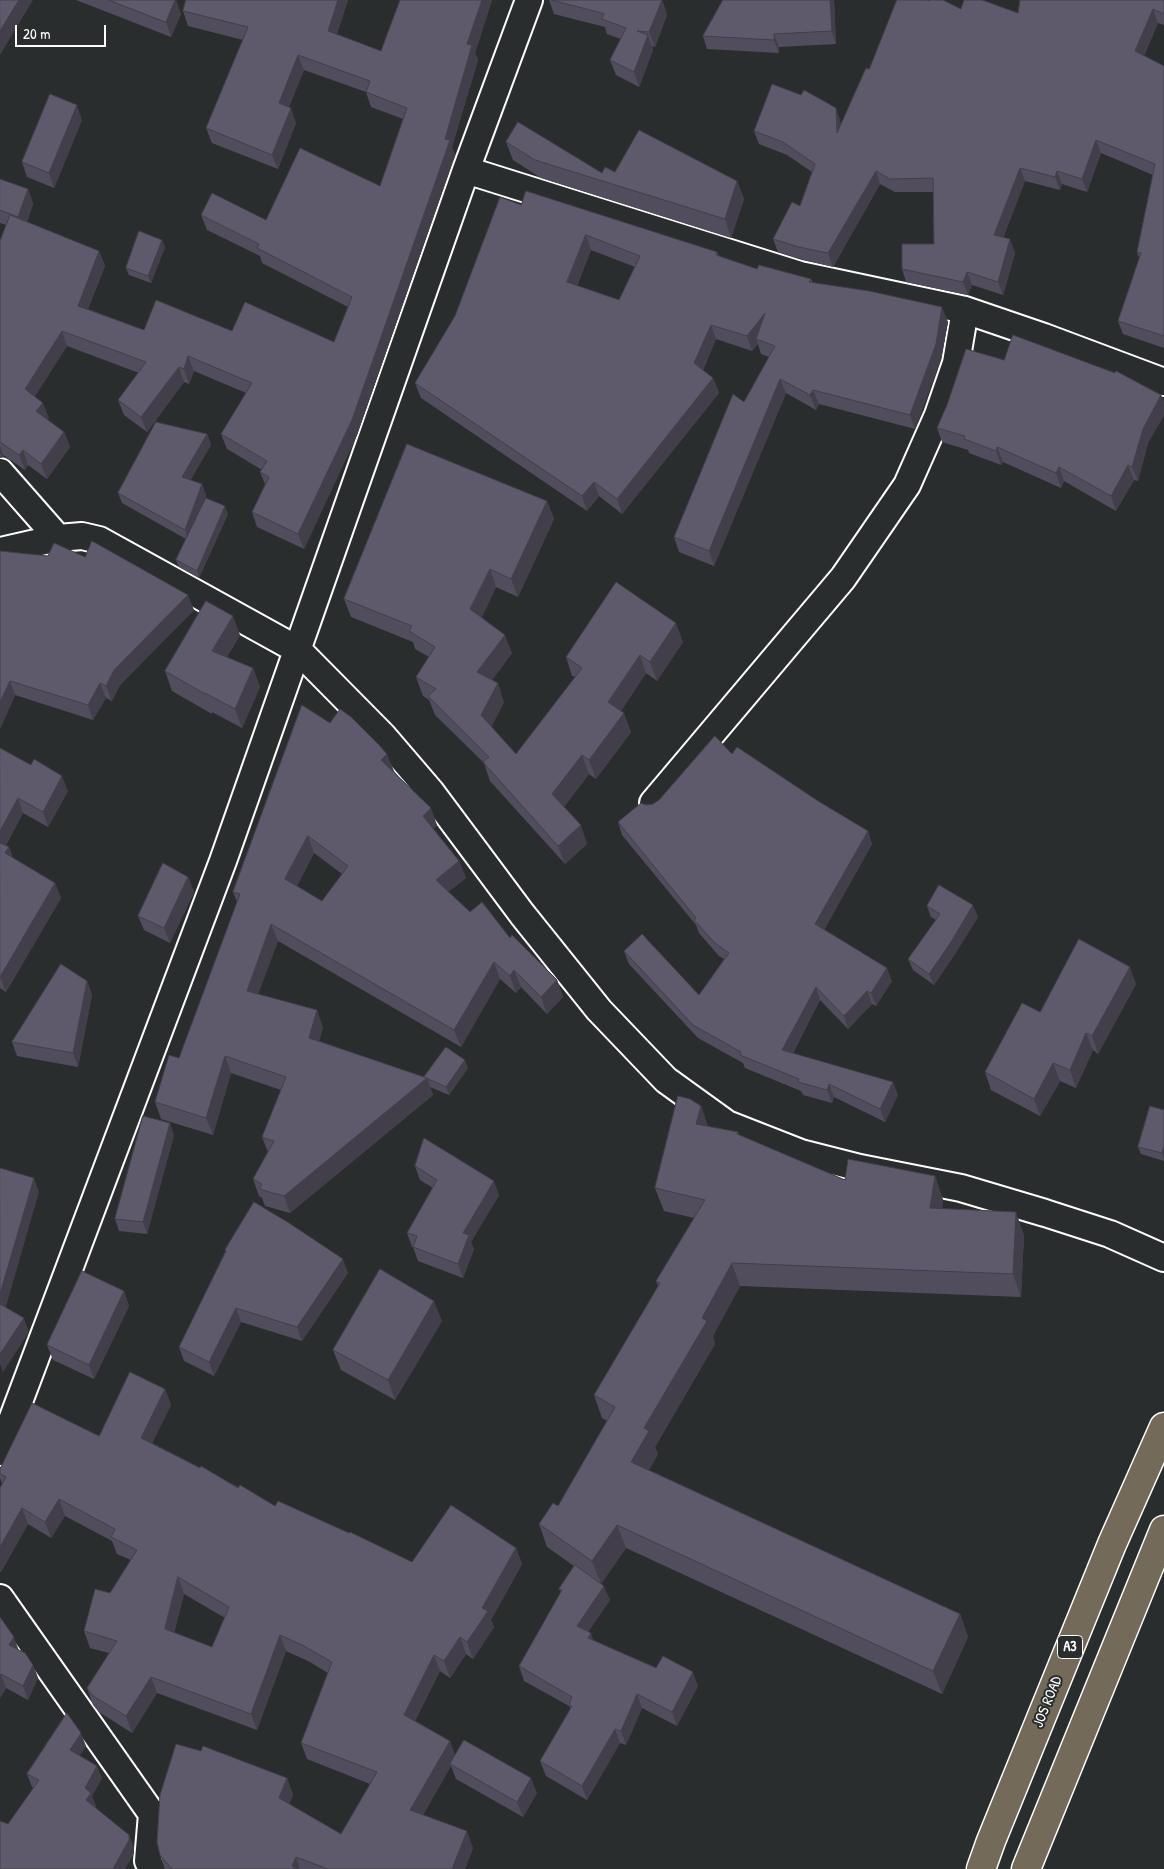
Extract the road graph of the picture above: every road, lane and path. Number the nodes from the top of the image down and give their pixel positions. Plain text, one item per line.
1 (529, 0) edge
2 (466, 170) junction
3 (965, 310) junction
4 (1164, 382) edge
5 (0, 472) edge
6 (58, 538) junction
7 (0, 552) edge
8 (298, 650) junction
9 (653, 804) edge
10 (1164, 1258) edge
11 (1164, 1427) edge
12 (0, 1452) edge
13 (1164, 1530) edge
14 (0, 1598) edge
15 (152, 1869) edge
16 (982, 1869) edge
17 (1026, 1869) edge

1 - 2 street
2 - 3 street
2 - 8 street
3 - 4 street
3 - 9 street
5 - 6 street
6 - 7 street
6 - 8 street
8 - 10 street
8 - 12 street
11 - 16 highway, JOS ROAD / A3
13 - 17 highway
14 - 15 street

